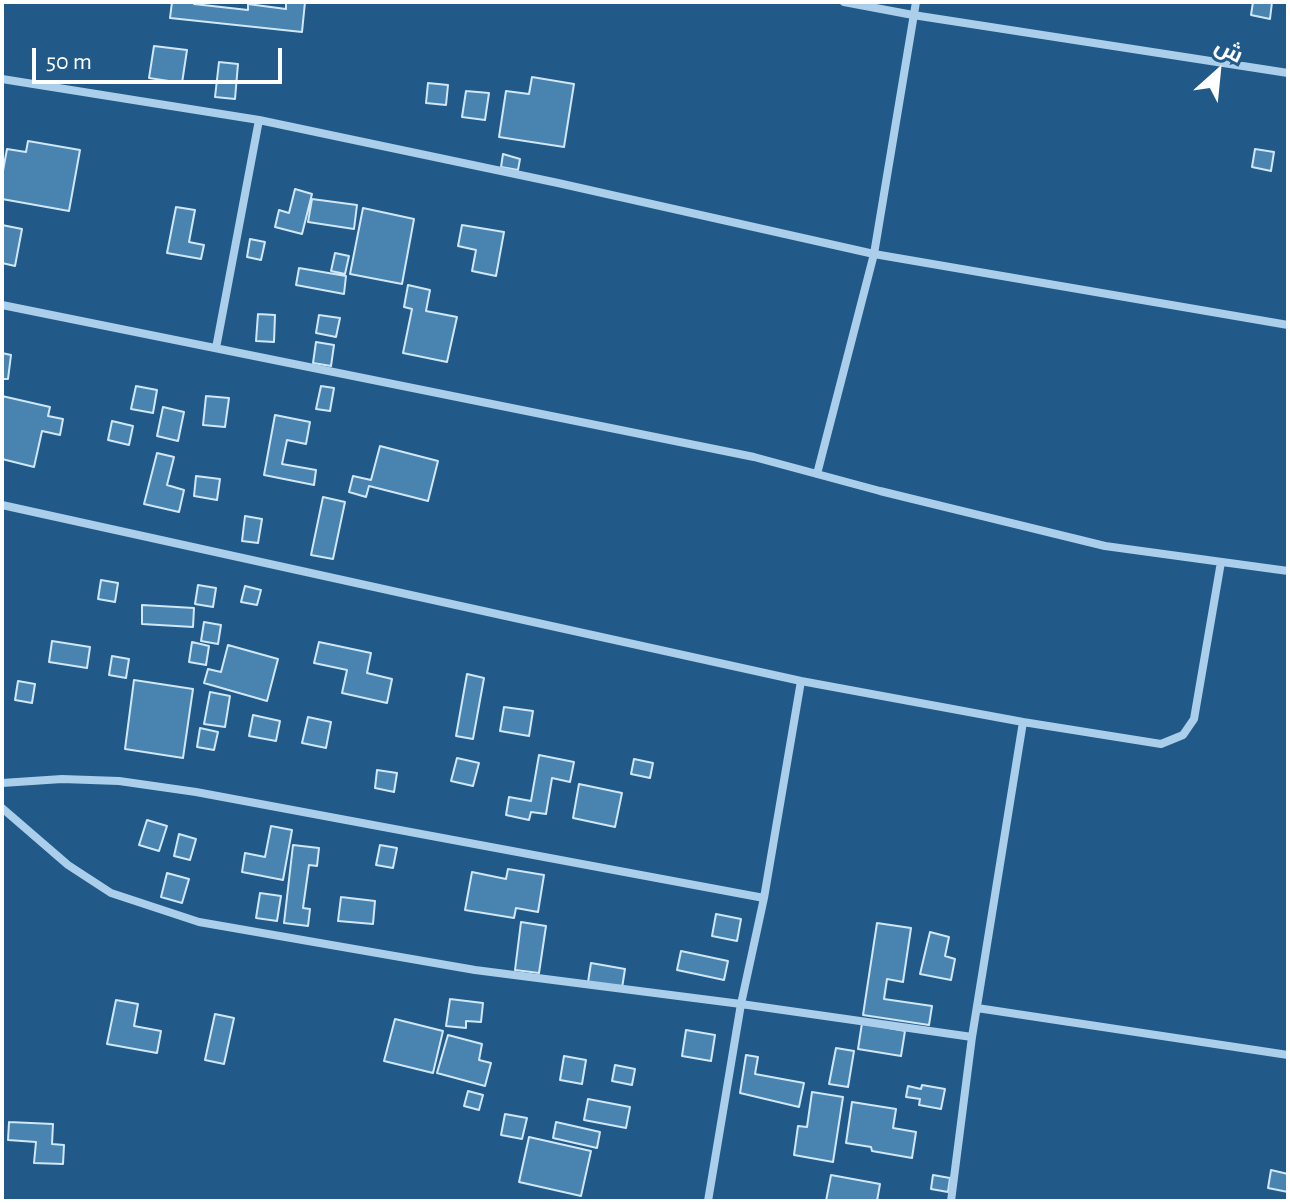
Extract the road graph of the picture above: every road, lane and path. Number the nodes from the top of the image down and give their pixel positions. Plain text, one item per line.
1 (844, 2) edge
2 (916, 2) edge
3 (913, 15) junction
4 (1288, 73) edge
5 (2, 79) edge
6 (259, 120) junction
7 (874, 254) junction
8 (2, 305) edge
9 (1288, 325) edge
10 (216, 348) junction
11 (817, 474) junction
12 (2, 505) edge
13 (1221, 562) junction
14 (1288, 571) edge
15 (801, 681) junction
16 (1023, 722) junction
17 (2, 783) edge
18 (2, 808) edge
19 (764, 898) junction
20 (741, 1004) junction
21 (977, 1008) junction
22 (972, 1037) junction
23 (1288, 1055) edge
24 (708, 1201) edge
25 (951, 1201) edge

1 - 3 street
2 - 3 street
3 - 4 street
3 - 7 street
5 - 6 street
6 - 7 street
6 - 10 street
7 - 9 street
7 - 11 street
8 - 10 street
10 - 11 street
11 - 13 street
12 - 15 street
13 - 14 street
13 - 16 street
15 - 16 street
15 - 19 street
16 - 21 street
17 - 19 street
18 - 20 street
19 - 20 street
20 - 22 street
20 - 24 street
21 - 22 street
21 - 23 street
22 - 25 street

